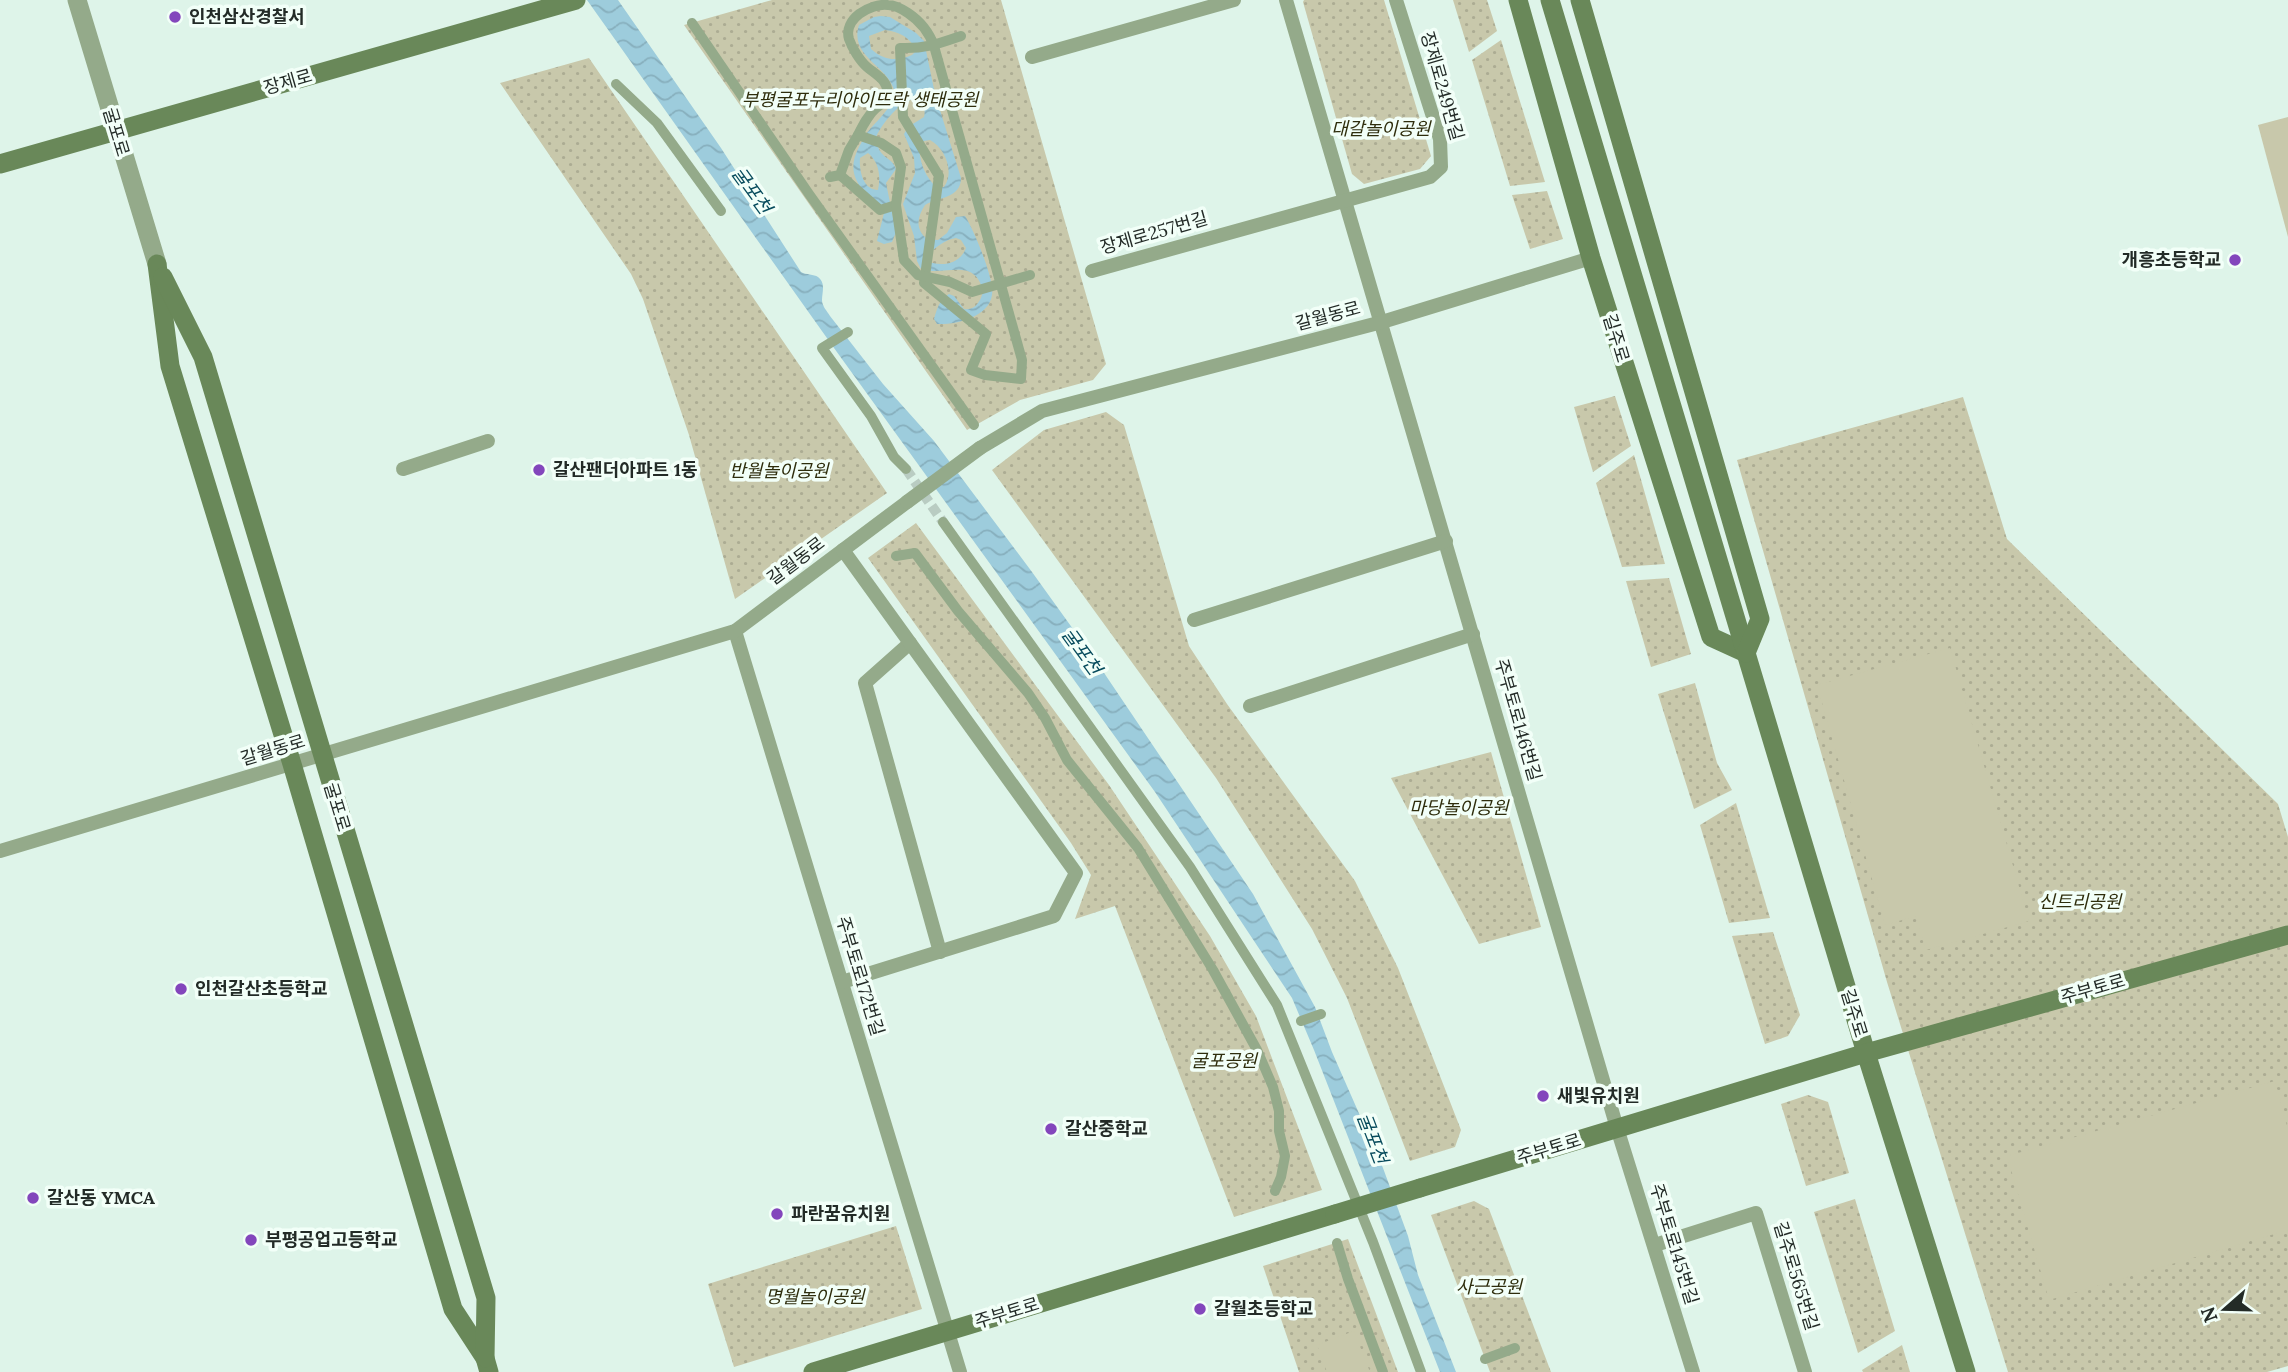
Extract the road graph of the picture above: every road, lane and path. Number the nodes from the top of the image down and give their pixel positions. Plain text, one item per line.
1 (77, 0) edge
2 (576, 0) edge
3 (1234, 0) edge
4 (1286, 0) edge
5 (1396, 0) edge
6 (1518, 0) edge
7 (1550, 0) edge
8 (1580, 0) edge
9 (692, 23) dead end
10 (961, 36) dead end
11 (931, 47) junction
12 (1032, 57) dead end
13 (616, 84) dead end
14 (115, 131) junction
15 (861, 135) junction
16 (0, 164) edge
17 (1346, 200) junction
18 (895, 206) junction
19 (721, 211) dead end
20 (1226, 233) joint
21 (1591, 258) junction
22 (157, 264) junction
23 (1092, 271) dead end
24 (925, 274) junction
25 (1030, 275) dead end
26 (998, 284) junction
27 (1382, 322) junction
28 (848, 332) dead end
29 (974, 425) dead end
30 (488, 441) dead end
31 (402, 469) dead end
32 (906, 469) tunnel mouth
33 (943, 522) tunnel mouth
34 (1446, 541) junction
35 (843, 550) junction
36 (896, 556) dead end
37 (1194, 620) dead end
38 (735, 631) junction
39 (1473, 635) junction
40 (910, 643) junction
41 (1746, 653) junction
42 (1250, 706) dead end
43 (321, 755) junction
44 (292, 764) junction
45 (0, 851) edge
46 (1161, 885) junction
47 (1151, 893) dead end
48 (2288, 935) edge
49 (940, 952) junction
50 (842, 982) junction
51 (1321, 1014) dead end
52 (1301, 1021) dead end
53 (1866, 1053) junction
54 (1617, 1128) junction
55 (1275, 1191) dead end
56 (1337, 1243) dead end
57 (1655, 1245) junction
58 (948, 1331) junction
59 (1515, 1348) dead end
60 (1485, 1359) dead end
61 (487, 1365) edge
62 (813, 1372) edge
63 (960, 1372) edge
64 (1383, 1372) edge
65 (1422, 1372) edge
66 (1693, 1372) edge
67 (1805, 1372) edge
68 (1966, 1372) edge

1 - 14 street, 굴포로
2 - 14 main road, 장제로
3 - 12 street
4 - 17 street
5 - 17 street, 장제로249번길
6 - 21 main road, 길주로
7 - 41 main road, 길주로
8 - 41 main road
9 - 29 street
10 - 11 street
11 - 15 street
11 - 24 street
11 - 26 street
13 - 19 street
14 - 16 main road, 장제로
14 - 22 street, 굴포로
15 - 18 street
15 - 18 street
17 - 20 street, 장제로249번길
17 - 27 street
18 - 24 street
20 - 23 street, 장제로257번길
21 - 27 street, 갈월동로
21 - 41 main road, 길주로
22 - 43 main road, 굴포로
22 - 44 main road, 굴포로
24 - 26 street
24 - 26 street
25 - 26 street
27 - 34 street, 주부토로146번길
27 - 35 street, 갈월동로, bridge
28 - 32 street
30 - 31 street
33 - 65 street
34 - 37 street
34 - 39 street, 주부토로146번길
35 - 38 street, 갈월동로
35 - 40 street
36 - 46 street
38 - 43 street, 갈월동로
38 - 50 street, 주부토로172번길
39 - 42 street
39 - 54 street, 주부토로146번길
40 - 49 street
40 - 49 street
41 - 53 main road, 길주로
43 - 44 street, 갈월동로
43 - 61 main road, 굴포로
44 - 45 street, 갈월동로
44 - 61 main road, 굴포로
46 - 47 street
46 - 55 street
48 - 53 main road, 주부토로
49 - 50 street
50 - 58 street, 주부토로172번길
51 - 52 street
53 - 54 main road, 주부토로
53 - 68 main road, 길주로
54 - 57 street, 주부토로145번길
54 - 58 main road, 주부토로, bridge
56 - 64 street
57 - 66 street, 주부토로145번길
57 - 67 street, 길주로565번길
58 - 62 main road, 주부토로
58 - 63 street, 주부토로172번길
59 - 60 street

